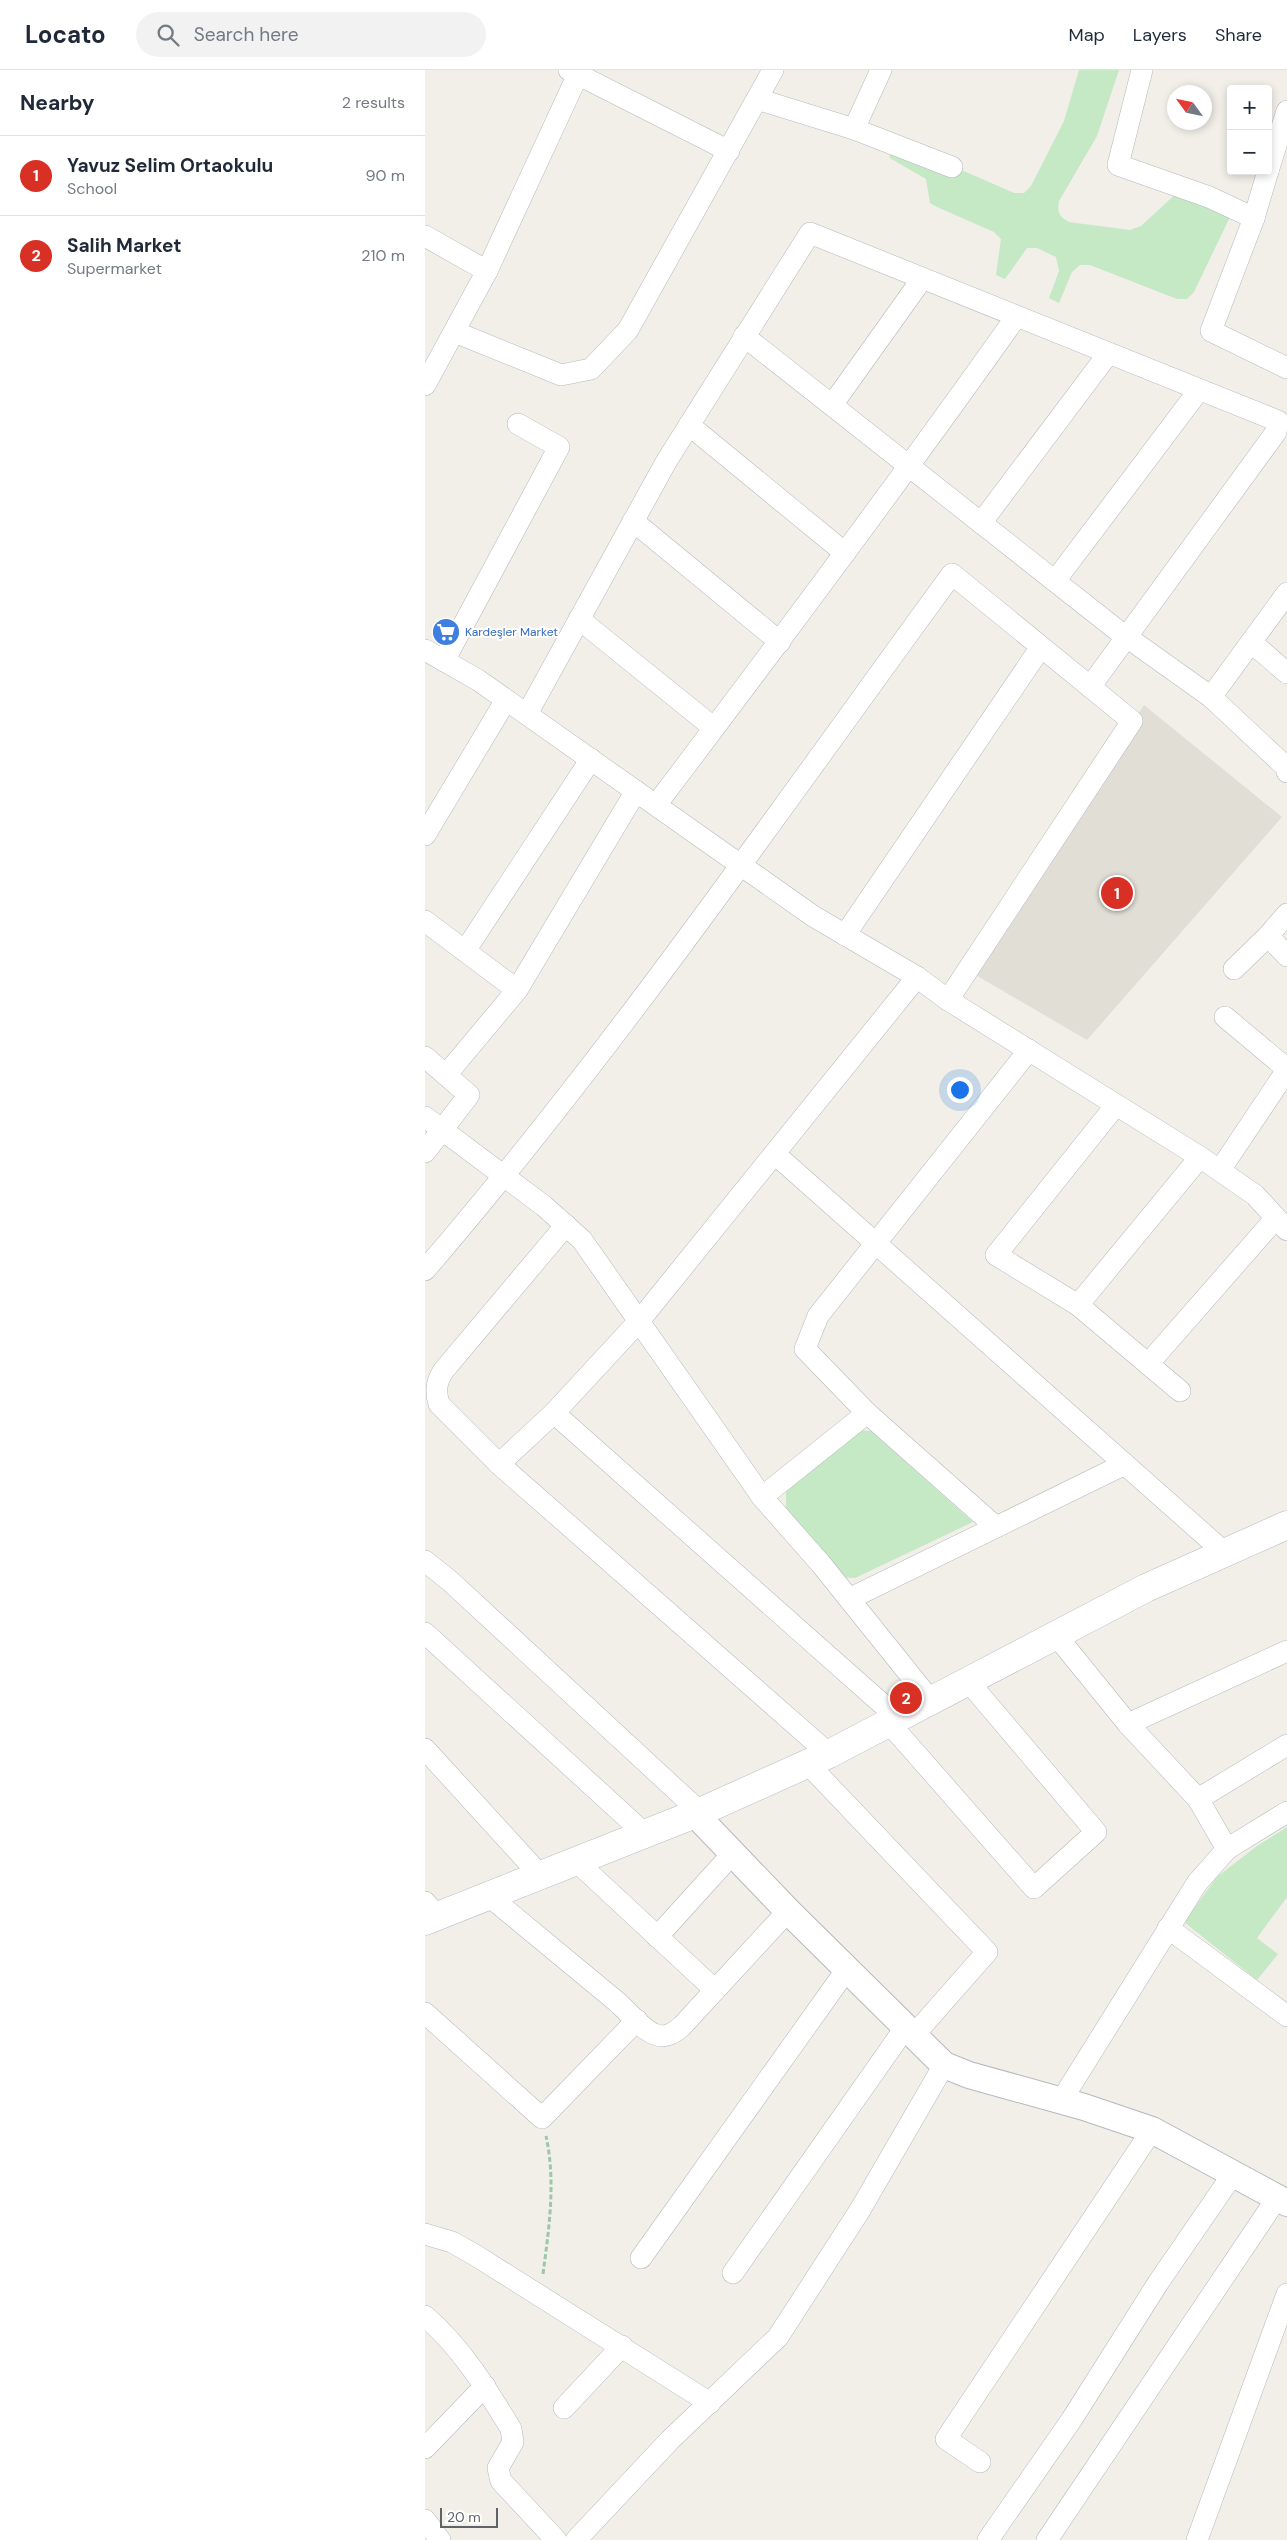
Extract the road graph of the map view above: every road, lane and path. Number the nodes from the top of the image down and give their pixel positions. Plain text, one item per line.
1 (773, 70) edge
2 (881, 70) edge
3 (1141, 70) edge
4 (576, 72) edge
5 (757, 99) junction
6 (1287, 111) edge
7 (854, 129) junction
8 (729, 151) junction
9 (1272, 158) edge
10 (952, 167) dead end
11 (1267, 175) edge
12 (1253, 218) junction
13 (425, 236) edge
14 (487, 271) junction
15 (922, 279) junction
16 (1016, 317) junction
17 (455, 332) junction
18 (744, 336) junction
19 (1108, 354) junction
20 (1287, 368) edge
21 (425, 386) edge
22 (1199, 390) junction
23 (832, 406) junction
24 (517, 424) dead end
25 (1281, 424) edge
26 (689, 425) junction
27 (910, 466) junction
28 (633, 521) junction
29 (981, 523) junction
30 (845, 553) junction
31 (1055, 581) junction
32 (1287, 593) edge
33 (579, 619) junction
34 (1127, 637) junction
35 (780, 642) junction
36 (1251, 642) junction
37 (1041, 647) junction
38 (425, 650) edge
39 (444, 661) junction
40 (1287, 673) edge
41 (1091, 687) junction
42 (1211, 697) junction
43 (506, 700) junction
44 (527, 714) junction
45 (714, 728) junction
46 (591, 759) junction
47 (1287, 772) edge
48 (636, 791) junction
49 (655, 804) junction
50 (425, 834) edge
51 (740, 864) junction
52 (1287, 914) edge
53 (425, 922) edge
54 (845, 936) junction
55 (1268, 936) junction
56 (465, 951) junction
57 (1287, 956) edge
58 (1234, 969) dead end
59 (917, 977) junction
60 (517, 990) junction
61 (948, 1000) junction
62 (1225, 1017) dead end
63 (1029, 1050) junction
64 (425, 1057) edge
65 (1287, 1069) edge
66 (446, 1076) junction
67 (1116, 1105) junction
68 (425, 1117) edge
69 (441, 1131) junction
70 (425, 1152) edge
71 (775, 1154) junction
72 (1200, 1157) junction
73 (1219, 1170) junction
74 (505, 1176) junction
75 (566, 1225) junction
76 (1284, 1225) edge
77 (875, 1243) junction
78 (425, 1270) edge
79 (1077, 1305) junction
80 (640, 1320) junction
81 (1148, 1364) junction
82 (1180, 1391) dead end
83 (553, 1413) junction
84 (867, 1413) junction
85 (499, 1464) junction
86 (1125, 1464) junction
87 (762, 1497) junction
88 (1287, 1525) edge
89 (996, 1527) junction
90 (1225, 1553) junction
91 (425, 1561) edge
92 (849, 1599) junction
93 (425, 1633) edge
94 (1055, 1634) junction
95 (1287, 1651) edge
96 (967, 1680) junction
97 (931, 1701) junction
98 (894, 1720) junction
99 (1128, 1724) junction
100 (1287, 1744) edge
101 (425, 1749) edge
102 (818, 1758) junction
103 (1198, 1799) junction
104 (1287, 1812) edge
105 (698, 1813) junction
106 (645, 1834) junction
107 (1227, 1848) junction
108 (734, 1852) junction
109 (576, 1861) junction
110 (540, 1875) junction
111 (489, 1896) junction
112 (788, 1911) junction
113 (429, 1913) edge
114 (1167, 1928) junction
115 (657, 1937) junction
116 (847, 1970) junction
117 (715, 1990) junction
118 (425, 2013) edge
119 (1287, 2016) edge
120 (637, 2020) junction
121 (909, 2031) junction
122 (944, 2065) junction
123 (1061, 2101) junction
124 (543, 2118) junction
125 (1152, 2130) junction
126 (1233, 2174) junction
127 (1282, 2200) edge
128 (425, 2234) edge
129 (641, 2258) dead end
130 (733, 2272) dead end
131 (1287, 2294) edge
132 (539, 2297) junction
133 (425, 2316) edge
134 (622, 2346) junction
135 (485, 2386) junction
136 (709, 2403) junction
137 (564, 2408) dead end
138 (425, 2448) edge
139 (980, 2462) dead end
140 (425, 2520) edge
141 (440, 2540) edge
142 (556, 2540) edge
143 (576, 2540) edge
144 (988, 2540) edge
145 (1047, 2540) edge
146 (1197, 2540) edge

1 - 5 street
2 - 7 street
3 - 12 street
4 - 8 street
4 - 14 street
5 - 7 street
5 - 8 street
6 - 9 street
7 - 10 street
8 - 17 street
11 - 12 street
12 - 20 street
13 - 14 street
14 - 17 street
15 - 16 street
15 - 18 street
15 - 23 street
16 - 19 street
16 - 27 street
17 - 21 street
18 - 23 street
18 - 26 street
19 - 22 street
19 - 29 street
22 - 25 street
22 - 31 street
23 - 27 street
24 - 39 street
25 - 34 street
26 - 28 street
26 - 30 street
27 - 29 street
27 - 30 street
28 - 33 street
28 - 35 street
29 - 31 street
30 - 35 street
31 - 34 street
32 - 36 street
33 - 44 street
33 - 45 street
34 - 41 street
34 - 42 street
35 - 45 street
36 - 40 street
36 - 42 street
37 - 41 street
37 - 51 street
37 - 54 street
38 - 39 street
39 - 43 street
41 - 61 street
42 - 47 street
43 - 44 street
43 - 50 street
44 - 46 street
45 - 49 street
46 - 48 street
46 - 56 street
48 - 49 street
48 - 60 street
49 - 51 street
51 - 54 street
51 - 74 street
52 - 55 street
53 - 56 street
54 - 59 street
55 - 57 street
55 - 58 street
56 - 60 street
59 - 61 street
59 - 71 street
60 - 66 street
61 - 63 street
62 - 65 street
63 - 67 street
63 - 77 street
64 - 66 street
65 - 73 street
66 - 69 street
67 - 72 street
67 - 79 street
68 - 69 street
69 - 70 street
69 - 74 street
71 - 77 street
71 - 80 street
72 - 73 street
72 - 79 street
73 - 76 street
74 - 75 street
74 - 78 street
75 - 80 street
75 - 85 street
76 - 81 street
77 - 84 street
77 - 86 street
79 - 81 street
80 - 83 street
80 - 87 street
81 - 82 street
83 - 85 street
83 - 98 street
84 - 87 street
84 - 89 street
85 - 102 street
86 - 89 street
86 - 90 street
87 - 92 street
88 - 90 main road
89 - 92 street
90 - 94 main road
91 - 105 street
92 - 97 street
93 - 106 street
94 - 96 main road
94 - 99 street
95 - 99 street
96 - 97 main road
96 - 98 street
97 - 98 main road
98 - 102 main road
99 - 103 street
100 - 103 street
101 - 110 street
102 - 105 main road
102 - 121 street
103 - 107 street
104 - 107 street
105 - 106 main road
105 - 108 street
106 - 109 main road
107 - 114 street
108 - 112 street
108 - 115 street
109 - 110 main road
109 - 115 street
110 - 111 main road
111 - 113 main road
111 - 120 street
112 - 116 street
112 - 117 street
114 - 119 street
114 - 123 street
115 - 117 street
116 - 121 street
116 - 129 street
117 - 120 street
118 - 124 street
120 - 124 street
121 - 122 street
121 - 130 street
122 - 123 street
122 - 136 street
123 - 125 street
124 - 132 path
125 - 126 street
125 - 139 street
126 - 127 street
126 - 144 street
127 - 145 street
128 - 132 street
131 - 146 street
132 - 134 street
133 - 135 street
134 - 136 street
134 - 137 street
135 - 138 street
135 - 142 street
136 - 143 street
140 - 141 street

